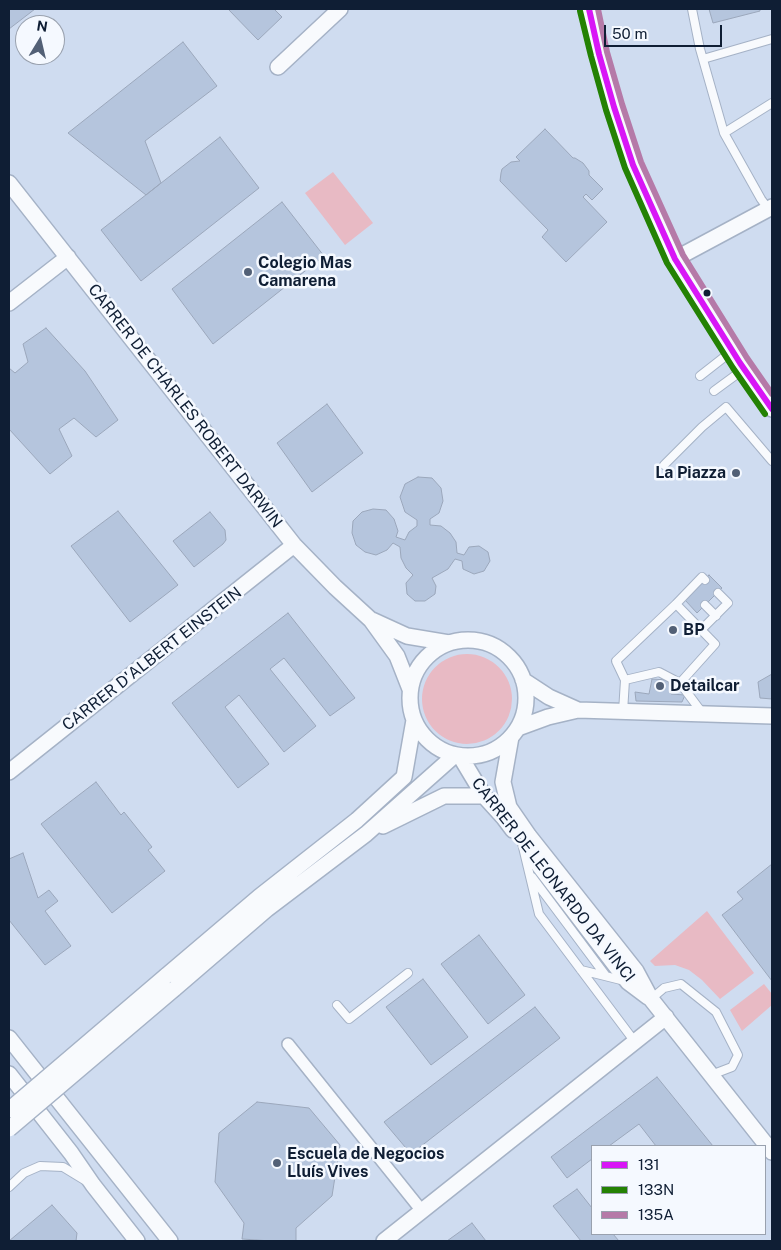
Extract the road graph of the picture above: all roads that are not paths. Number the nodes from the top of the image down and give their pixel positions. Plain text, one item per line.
1 (340, 9) edge
2 (589, 9) edge
3 (692, 9) edge
4 (772, 39) edge
5 (703, 59) junction
6 (278, 67) dead end
7 (772, 103) edge
8 (724, 133) junction
9 (9, 182) edge
10 (771, 210) edge
11 (68, 257) junction
12 (675, 258) junction
13 (9, 303) edge
14 (732, 351) junction
15 (744, 369) junction
16 (700, 376) dead end
17 (714, 391) dead end
18 (772, 410) edge
19 (772, 460) edge
20 (664, 465) dead end
21 (294, 545) junction
22 (705, 580) dead end
23 (718, 592) dead end
24 (676, 604) junction
25 (705, 605) dead end
26 (716, 616) junction
27 (371, 620) junction
28 (701, 630) junction
29 (449, 643) junction
30 (523, 680) junction
31 (625, 680) junction
32 (680, 683) junction
33 (410, 689) junction
34 (578, 710) junction
35 (623, 712) junction
36 (703, 714) junction
37 (772, 716) edge
38 (414, 720) junction
39 (514, 733) junction
40 (458, 755) junction
41 (9, 772) edge
42 (484, 796) junction
43 (366, 834) junction
44 (522, 843) junction
45 (529, 874) junction
46 (581, 970) junction
47 (408, 973) dead end
48 (606, 976) junction
49 (628, 982) junction
50 (170, 983) junction
51 (651, 999) junction
52 (337, 1005) dead end
53 (666, 1017) junction
54 (9, 1038) edge
55 (635, 1042) junction
56 (288, 1044) dead end
57 (9, 1074) edge
58 (711, 1075) junction
59 (9, 1110) edge
60 (9, 1129) edge
61 (772, 1152) edge
62 (93, 1185) junction
63 (9, 1187) edge
64 (422, 1211) junction
65 (137, 1241) edge
66 (170, 1241) edge
67 (384, 1241) edge

1 - 6 street
2 - 12 street
3 - 5 lane
4 - 5 lane
5 - 8 lane
7 - 8 lane
8 - 10 lane
9 - 11 street, CARRER DE CHARLES ROBERT DARWIN
10 - 12 street
11 - 13 street
11 - 21 street, CARRER DE CHARLES ROBERT DARWIN
12 - 14 street
14 - 15 street
14 - 16 lane
15 - 17 lane
15 - 18 street
19 - 20 lane
21 - 27 street, CARRER DE CHARLES ROBERT DARWIN
21 - 41 street, CARRER D'ALBERT EINSTEIN
22 - 24 lane
23 - 26 lane
24 - 28 lane
24 - 31 lane
25 - 26 lane
26 - 28 lane
27 - 29 street, CARRER DE CHARLES ROBERT DARWIN
27 - 33 street, CARRER DE CHARLES ROBERT DARWIN
28 - 32 lane
29 - 30 street
29 - 33 street
30 - 34 street
30 - 39 street
31 - 32 lane
31 - 35 lane
32 - 36 lane
33 - 38 street
34 - 35 street
34 - 39 street
35 - 36 street
36 - 37 street
38 - 40 street
38 - 50 street
39 - 40 street
39 - 51 street, CARRER DE LEONARDO DA VINCI
40 - 42 street, CARRER DE LEONARDO DA VINCI
40 - 43 street
42 - 43 street
42 - 44 street, CARRER DE LEONARDO DA VINCI
43 - 50 street
44 - 45 lane
44 - 49 street, CARRER DE LEONARDO DA VINCI
45 - 46 lane
45 - 48 lane
46 - 48 lane
46 - 55 lane
47 - 52 lane
48 - 49 lane
49 - 51 street, CARRER DE LEONARDO DA VINCI
50 - 59 street, bridge
50 - 60 street, bridge
51 - 53 street, CARRER DE LEONARDO DA VINCI
51 - 58 lane
53 - 55 street
53 - 58 street, CARRER DE LEONARDO DA VINCI
54 - 66 street
55 - 64 street
56 - 64 street
57 - 62 street
58 - 61 street, CARRER DE LEONARDO DA VINCI
62 - 63 lane
62 - 65 street
64 - 67 street

